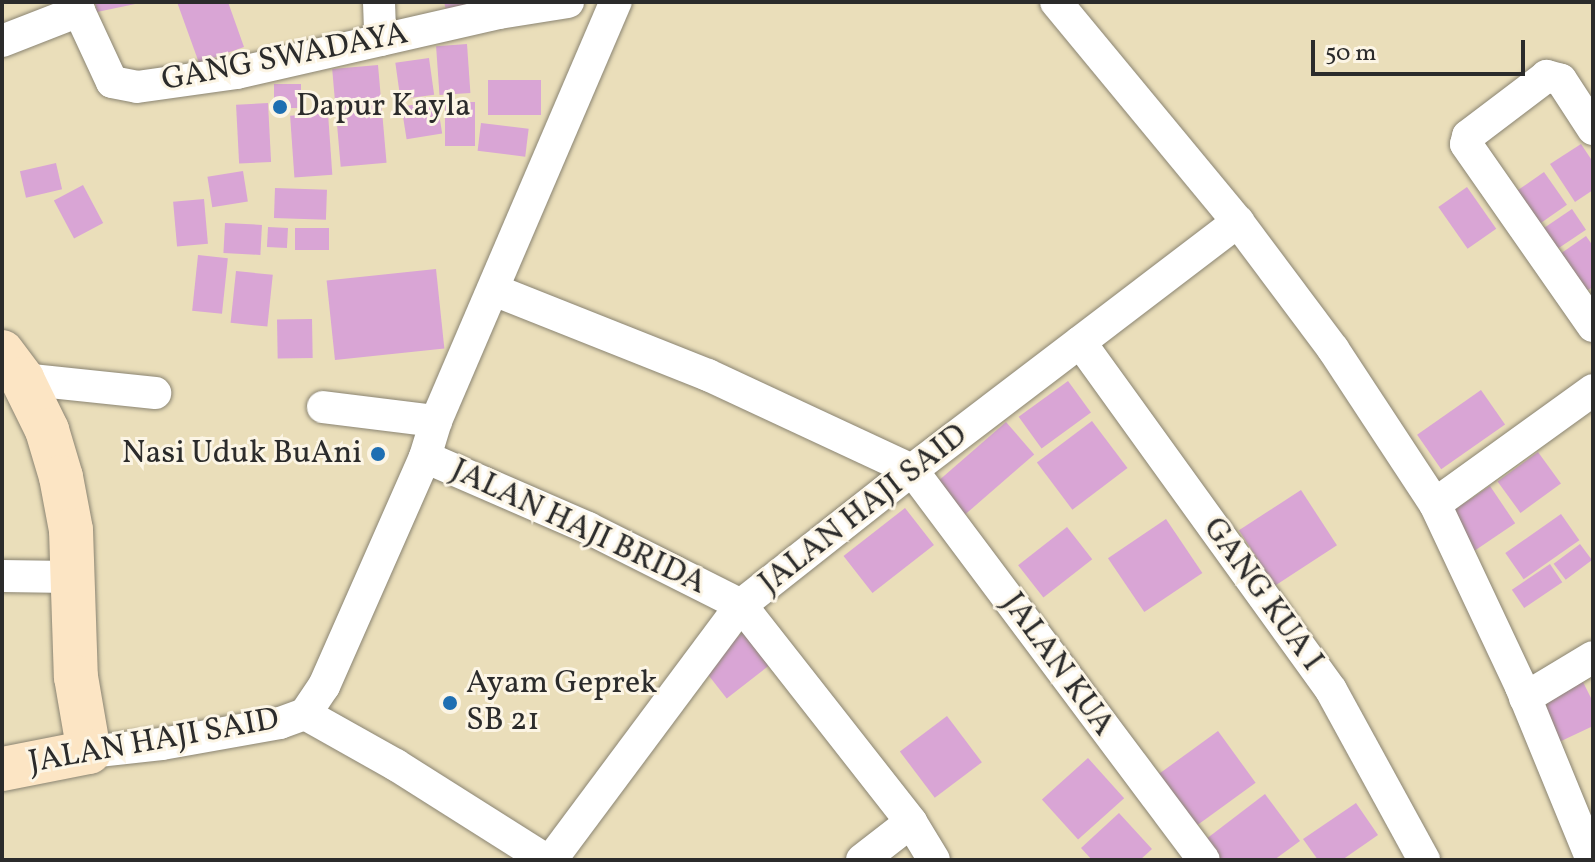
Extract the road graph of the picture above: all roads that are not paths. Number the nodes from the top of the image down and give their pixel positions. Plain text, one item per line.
1 (379, 2) edge
2 (568, 2) edge
3 (616, 2) edge
4 (1056, 2) edge
5 (380, 40) junction
6 (2, 41) edge
7 (1593, 129) edge
8 (1238, 222) junction
9 (494, 290) junction
10 (1593, 326) edge
11 (1080, 342) junction
12 (12, 366) edge
13 (1593, 390) edge
14 (155, 393) dead end
15 (323, 407) dead end
16 (436, 421) junction
17 (425, 457) junction
18 (912, 470) junction
19 (1435, 504) junction
20 (2, 576) edge
21 (70, 577) junction
22 (741, 605) junction
23 (1593, 657) edge
24 (1525, 698) junction
25 (305, 714) junction
26 (89, 752) junction
27 (2, 769) edge
28 (911, 822) junction
29 (537, 858) edge
30 (862, 860) edge
31 (934, 860) edge
32 (1204, 860) edge
33 (1424, 860) edge
34 (1592, 860) edge

1 - 5 street
2 - 5 street, GANG SWADAYA
3 - 9 street, JALAN HAJI SAID
4 - 8 street
5 - 6 street, GANG SWADAYA
7 - 10 street
8 - 11 street, JALAN HAJI SAID
8 - 19 street
9 - 16 street, JALAN HAJI SAID
9 - 18 street
11 - 18 street, JALAN HAJI SAID
11 - 33 street, GANG KUA I
12 - 14 street
12 - 21 street
13 - 19 street
15 - 16 street
16 - 17 street, JALAN HAJI SAID
17 - 22 street, JALAN HAJI BRIDA
17 - 25 street, JALAN HAJI SAID
18 - 22 street, JALAN HAJI SAID
18 - 32 street, JALAN KUA
19 - 24 street
20 - 21 street
21 - 26 street
22 - 28 street, JALAN HAJI BRIDA
22 - 29 street, JALAN HAJI SAID
23 - 24 street
24 - 34 street
25 - 26 street, JALAN HAJI SAID
25 - 29 street, JALAN HAJI SAID
26 - 27 street, JALAN HAJI SAID
28 - 30 street
28 - 31 street, JALAN HAJI BRIDA

